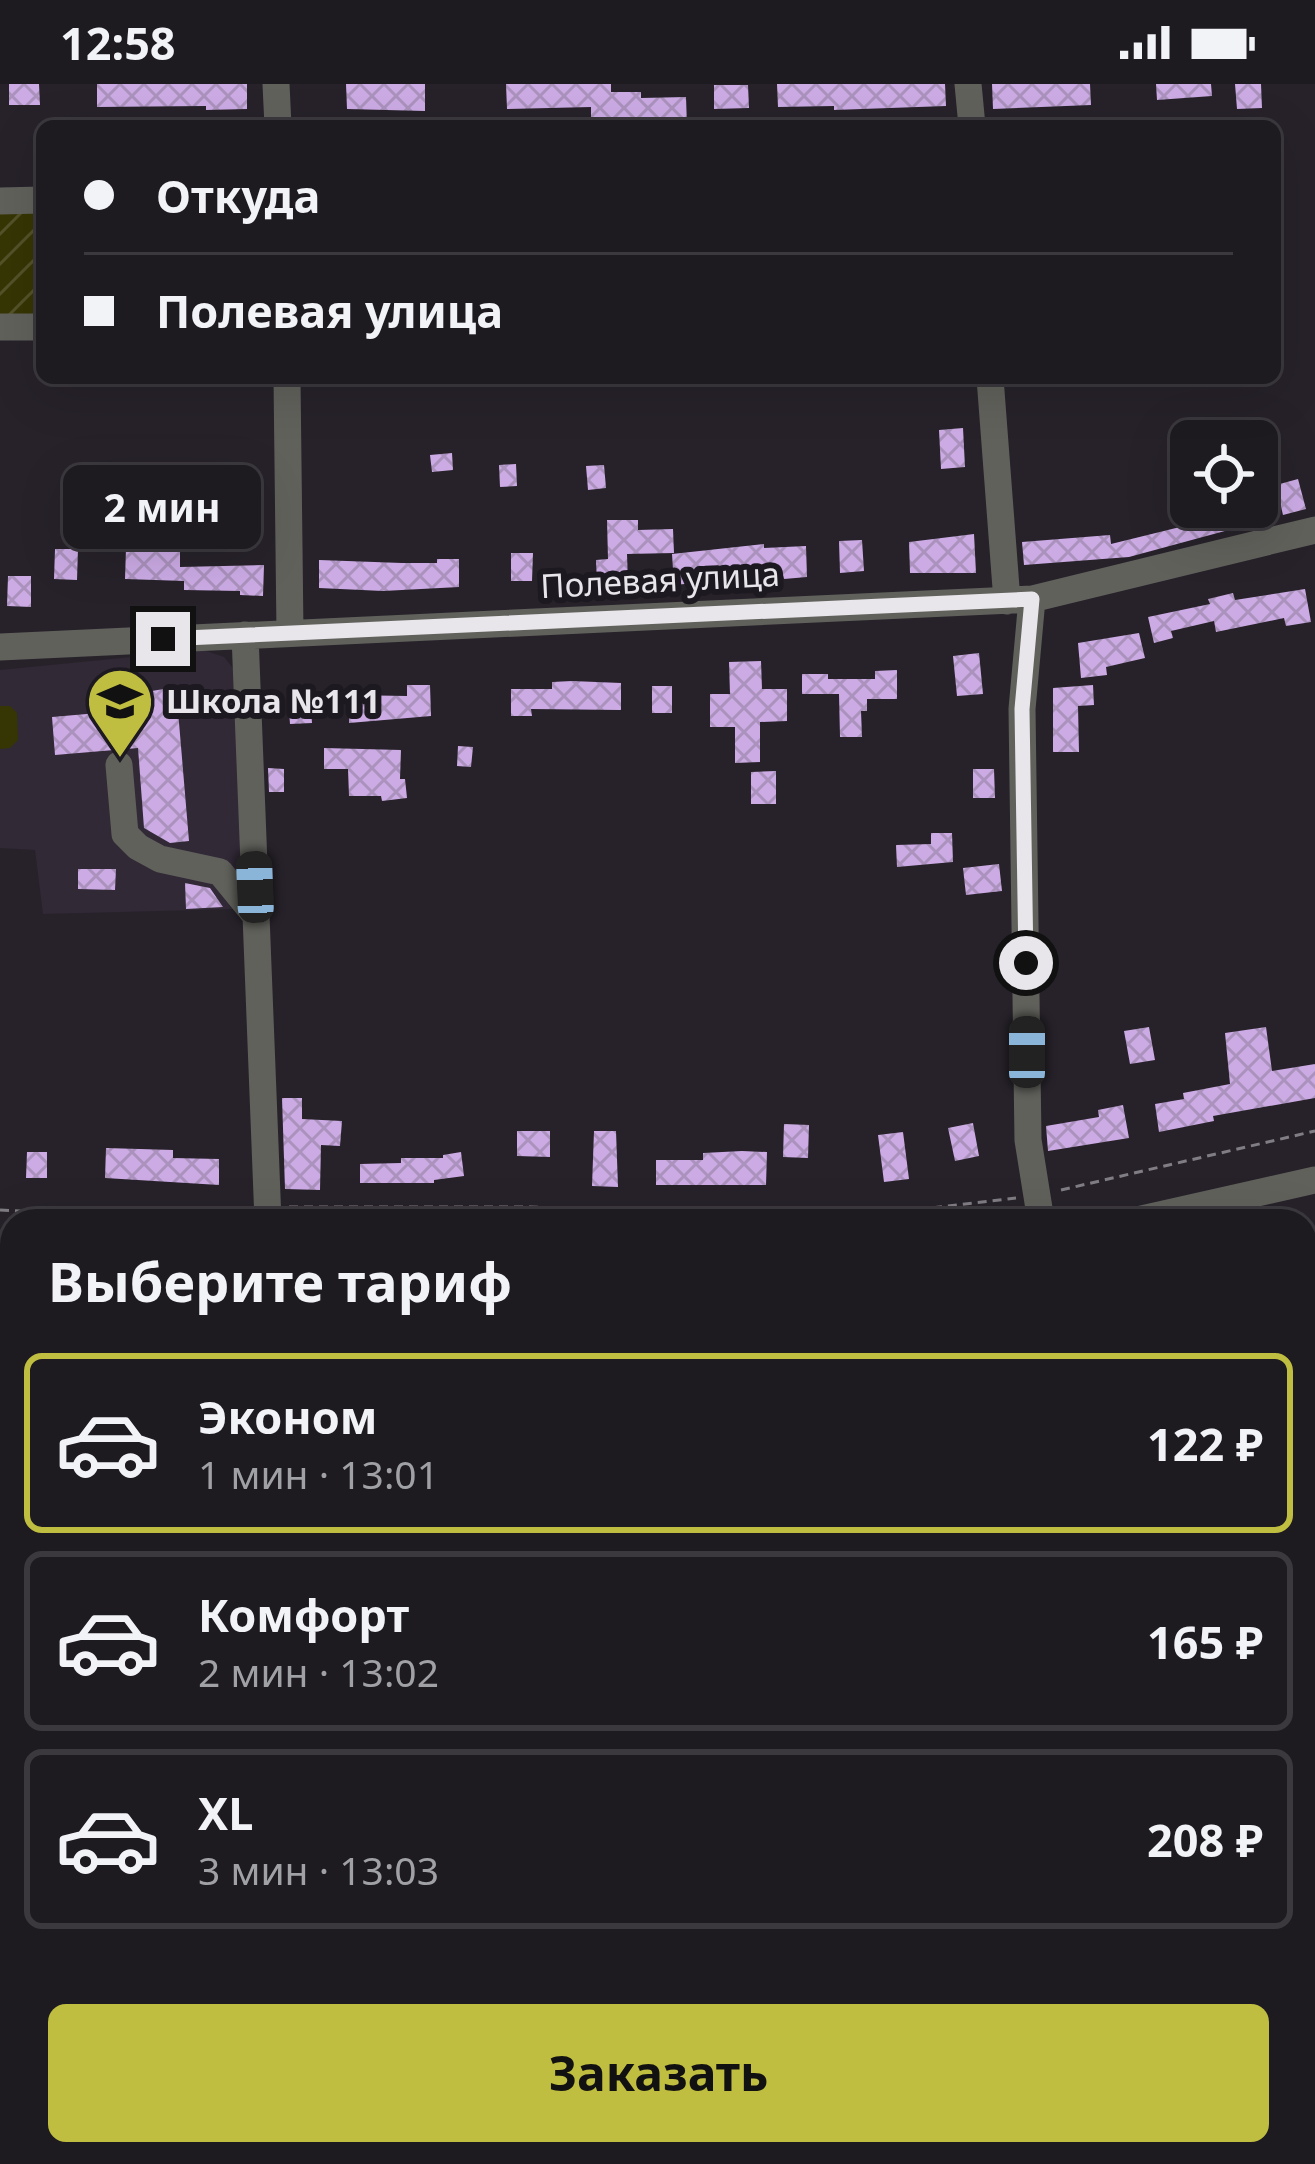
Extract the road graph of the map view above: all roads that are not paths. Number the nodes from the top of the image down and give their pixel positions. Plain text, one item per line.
1 (276, 84) edge
2 (968, 84) edge
3 (278, 120) edge
4 (971, 120) edge
5 (36, 200) edge
6 (0, 201) edge
7 (0, 327) edge
8 (36, 327) edge
9 (287, 384) edge
10 (991, 384) edge
11 (1315, 530) edge
12 (1020, 600) junction
13 (290, 634) junction
14 (245, 635) junction
15 (0, 647) edge
16 (119, 765) dead end
17 (256, 916) junction
18 (1315, 1180) edge
19 (1039, 1208) edge
20 (268, 1209) edge
21 (1186, 1209) edge

1 - 3 street
2 - 4 street
5 - 6 street
7 - 8 street
9 - 13 street
10 - 12 street
11 - 12 street, Полевая улица
12 - 13 street, Полевая улица
12 - 19 street
13 - 14 street, Полевая улица
14 - 15 street, Полевая улица
14 - 17 street
16 - 17 street
17 - 20 street
18 - 21 street

